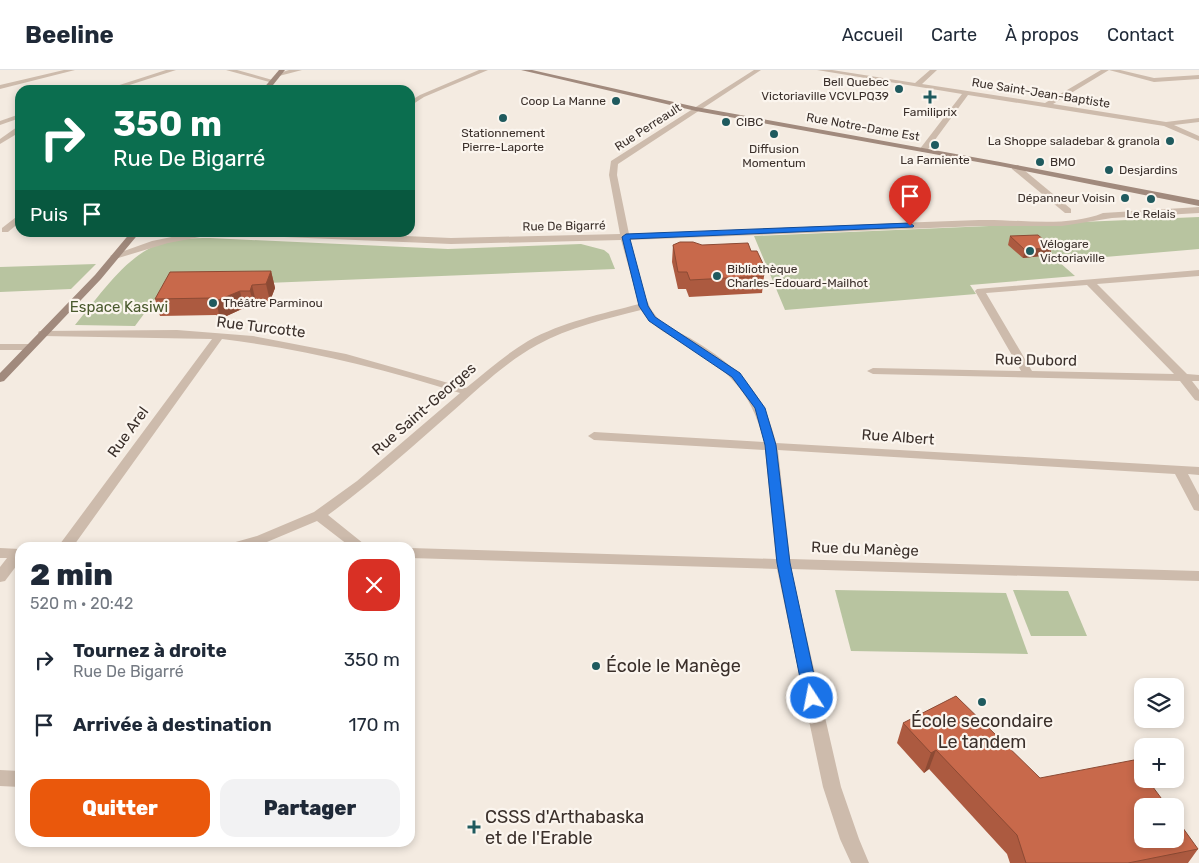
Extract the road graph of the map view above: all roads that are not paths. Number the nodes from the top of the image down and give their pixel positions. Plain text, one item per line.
1 (72, 70) edge
2 (173, 70) edge
3 (230, 70) edge
4 (299, 70) edge
5 (485, 70) edge
6 (524, 70) edge
7 (758, 70) edge
8 (820, 70) edge
9 (934, 70) edge
10 (1106, 70) edge
11 (1112, 70) edge
12 (281, 72) edge
13 (1199, 77) edge
14 (273, 82) junction
15 (124, 85) edge
16 (270, 85) edge
17 (917, 85) junction
18 (0, 87) edge
19 (966, 93) junction
20 (415, 101) edge
21 (1047, 105) junction
22 (696, 109) junction
23 (15, 118) edge
24 (1199, 120) edge
25 (0, 123) edge
26 (15, 123) edge
27 (1166, 124) junction
28 (15, 132) edge
29 (1199, 139) edge
30 (0, 142) edge
31 (923, 150) junction
32 (1015, 167) junction
33 (1199, 203) edge
34 (1199, 210) edge
35 (1068, 211) dead end
36 (15, 221) edge
37 (2, 230) edge
38 (15, 230) edge
39 (132, 237) edge
40 (178, 237) edge
41 (391, 237) edge
42 (626, 237) junction
43 (115, 256) junction
44 (1199, 273) edge
45 (1088, 281) junction
46 (644, 306) junction
47 (43, 333) junction
48 (219, 336) junction
49 (0, 347) edge
50 (30, 347) junction
51 (873, 371) dead end
52 (1029, 375) junction
53 (0, 378) edge
54 (1184, 378) junction
55 (1199, 378) edge
56 (468, 392) junction
57 (1199, 398) edge
58 (594, 436) dead end
59 (771, 445) junction
60 (1179, 470) junction
61 (1199, 471) edge
62 (1199, 507) edge
63 (319, 515) junction
64 (68, 542) edge
65 (251, 542) edge
66 (353, 542) edge
67 (0, 553) edge
68 (415, 553) edge
69 (15, 554) edge
70 (15, 559) edge
71 (783, 563) junction
72 (1199, 576) edge
73 (0, 577) edge
74 (0, 778) edge
75 (15, 779) edge
76 (860, 863) edge

1 - 18 street
2 - 15 street
3 - 14 street
4 - 12 street
5 - 20 street
6 - 22 street, Rue Notre-Dame Est
7 - 22 street, Rue Perreault
8 - 17 street, Rue Saint-Jean-Baptiste
9 - 17 street
10 - 21 street
11 - 13 street
12 - 14 street
14 - 16 street
17 - 19 street, Rue Saint-Jean-Baptiste
19 - 21 street, Rue Saint-Jean-Baptiste
19 - 31 street
21 - 27 street, Rue Saint-Jean-Baptiste
22 - 31 street, Rue Notre-Dame Est
22 - 42 street, Rue Perreault
23 - 25 street
24 - 27 street, Rue Saint-Jean-Baptiste
25 - 26 street
27 - 29 street
28 - 30 street
31 - 32 street, Rue Notre-Dame Est
32 - 33 street, Rue Notre-Dame Est
32 - 35 street
34 - 42 street, Rue De Bigarré
36 - 37 street
37 - 38 street
39 - 43 street
40 - 43 street
41 - 42 street, Rue De Bigarré
42 - 46 street
43 - 47 street
44 - 45 street
45 - 52 street
45 - 54 street
46 - 56 street, Rue Saint-Georges
46 - 59 street
47 - 48 street, Rue Turcotte
47 - 50 street
48 - 56 street, Rue Turcotte
48 - 64 street, Rue Arel
49 - 50 street
50 - 53 street
51 - 52 street, Rue Dubord
52 - 54 street, Rue Dubord
54 - 55 street, Rue Dubord
54 - 57 street
56 - 63 street, Rue Saint-Georges
58 - 59 street, Rue Albert
59 - 60 street, Rue Albert
59 - 71 street
60 - 61 street, Rue Albert
60 - 62 street
63 - 65 street, Rue Saint-Georges
63 - 66 street
67 - 69 street
68 - 71 street, Rue du Manège
70 - 73 street
71 - 72 street, Rue du Manège
71 - 76 street
74 - 75 street

